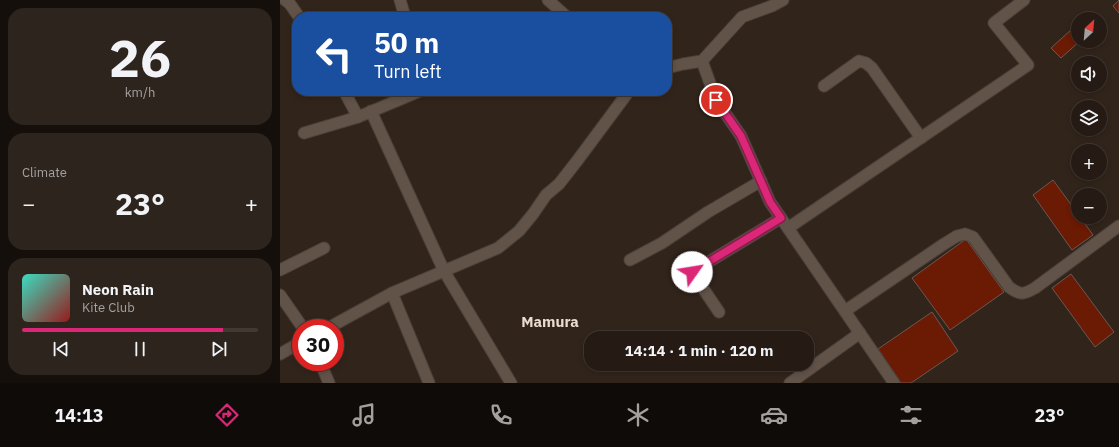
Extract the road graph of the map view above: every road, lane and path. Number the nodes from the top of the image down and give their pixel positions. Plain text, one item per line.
1 (285, 0) edge
2 (400, 0) edge
3 (548, 0) edge
4 (782, 0) edge
5 (1024, 0) edge
6 (296, 12) edge
7 (404, 12) edge
8 (561, 12) edge
9 (702, 61) junction
10 (672, 67) edge
11 (824, 86) dead end
12 (347, 96) edge
13 (408, 96) edge
14 (625, 96) edge
15 (371, 111) junction
16 (358, 117) junction
17 (304, 133) dead end
18 (921, 138) junction
19 (761, 181) junction
20 (781, 218) junction
21 (1119, 226) edge
22 (788, 228) junction
23 (324, 248) dead end
24 (630, 260) dead end
25 (280, 270) edge
26 (444, 271) junction
27 (392, 294) junction
28 (280, 295) edge
29 (845, 311) junction
30 (719, 312) dead end
31 (297, 319) edge
32 (344, 320) edge
33 (860, 333) junction
34 (292, 347) edge
35 (280, 354) edge
36 (324, 371) edge
37 (329, 383) edge
38 (429, 383) edge
39 (511, 383) edge
40 (790, 383) edge
41 (894, 383) edge

1 - 6 street
2 - 7 street
3 - 8 street
4 - 9 street
5 - 18 street
9 - 10 street
9 - 19 street
11 - 18 street
12 - 16 street
13 - 15 street
14 - 26 street
15 - 16 street
15 - 26 street
16 - 17 street
18 - 22 street
19 - 20 street
19 - 24 street
20 - 22 street
20 - 30 street
21 - 29 street
22 - 29 street
23 - 25 street
26 - 27 street
26 - 39 street
27 - 32 street
27 - 38 street
28 - 31 street
29 - 33 street
33 - 40 street
33 - 41 street
34 - 35 street
36 - 37 street

